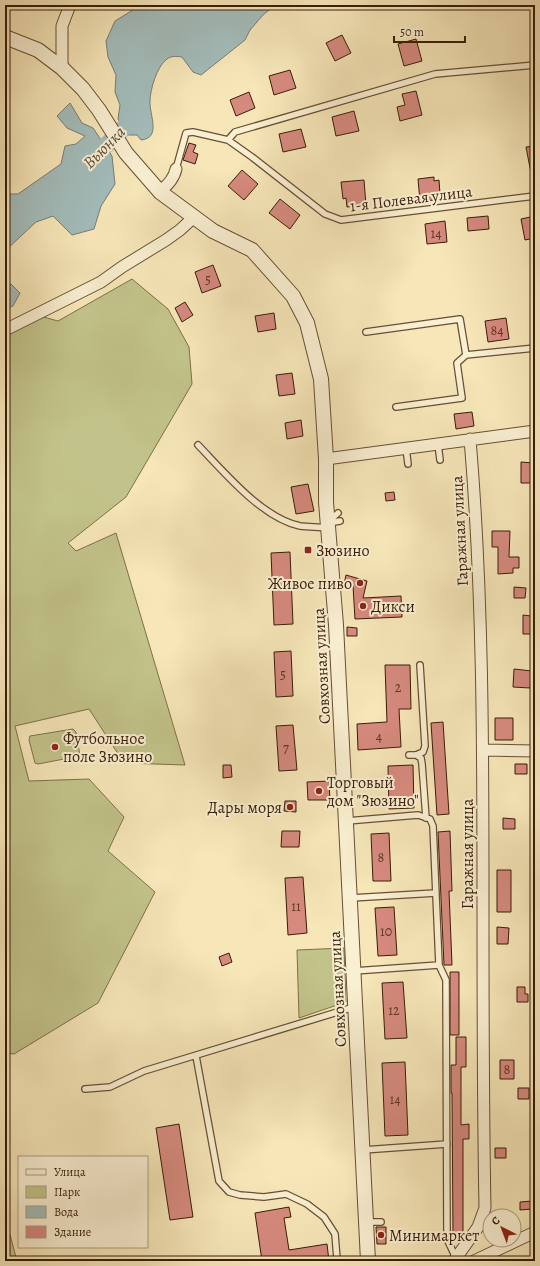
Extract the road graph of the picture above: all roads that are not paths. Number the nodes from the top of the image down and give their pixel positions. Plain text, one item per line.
1 (70, 5) edge
2 (5, 37) edge
3 (535, 66) edge
4 (62, 68) junction
5 (228, 140) junction
6 (176, 169) joint
7 (160, 192) junction
8 (535, 196) edge
9 (193, 218) junction
10 (5, 330) edge
11 (366, 332) dead end
12 (535, 348) edge
13 (466, 355) junction
14 (396, 407) dead end
15 (535, 431) edge
16 (470, 439) junction
17 (438, 444) junction
18 (198, 445) dead end
19 (406, 448) junction
20 (326, 458) junction
21 (440, 460) dead end
22 (408, 464) dead end
23 (333, 521) junction
24 (420, 665) dead end
25 (483, 750) junction
26 (535, 751) edge
27 (409, 754) dead end
28 (416, 755) junction
29 (426, 818) junction
30 (346, 821) junction
31 (436, 893) junction
32 (350, 898) junction
33 (439, 965) junction
34 (354, 971) junction
35 (355, 1007) junction
36 (196, 1056) junction
37 (85, 1089) dead end
38 (447, 1144) junction
39 (363, 1150) junction
40 (366, 1222) junction
41 (380, 1222) dead end
42 (535, 1232) edge
43 (337, 1259) dead end
44 (455, 1260) edge
45 (368, 1261) edge
46 (474, 1261) edge

1 - 4 street
2 - 4 street, Совхозная улица
3 - 5 lane
4 - 7 street, Совхозная улица
5 - 6 lane, 1-я Полевая улица
5 - 8 lane, 1-я Полевая улица
6 - 7 street
7 - 9 street, Совхозная улица
9 - 10 street
9 - 20 street, Совхозная улица
11 - 13 lane
12 - 13 lane
13 - 14 lane
15 - 16 street
16 - 17 street
16 - 25 street, Гаражная улица
17 - 19 street
17 - 21 lane
18 - 23 lane
19 - 20 street
19 - 22 lane
20 - 23 street, Совхозная улица
23 - 30 street, Совхозная улица
24 - 28 lane
25 - 26 street
25 - 44 street, Гаражная улица
27 - 28 lane
28 - 29 lane
29 - 30 lane
29 - 31 lane
30 - 32 street, Совхозная улица
31 - 32 lane
31 - 33 lane
32 - 34 street, Совхозная улица
33 - 34 lane
33 - 38 lane
34 - 35 street, Совхозная улица
35 - 36 lane
35 - 39 street, Совхозная улица
36 - 37 lane
36 - 43 lane
38 - 39 lane
38 - 44 lane
39 - 40 street, Совхозная улица
40 - 41 lane
40 - 45 street, Совхозная улица
42 - 46 street

